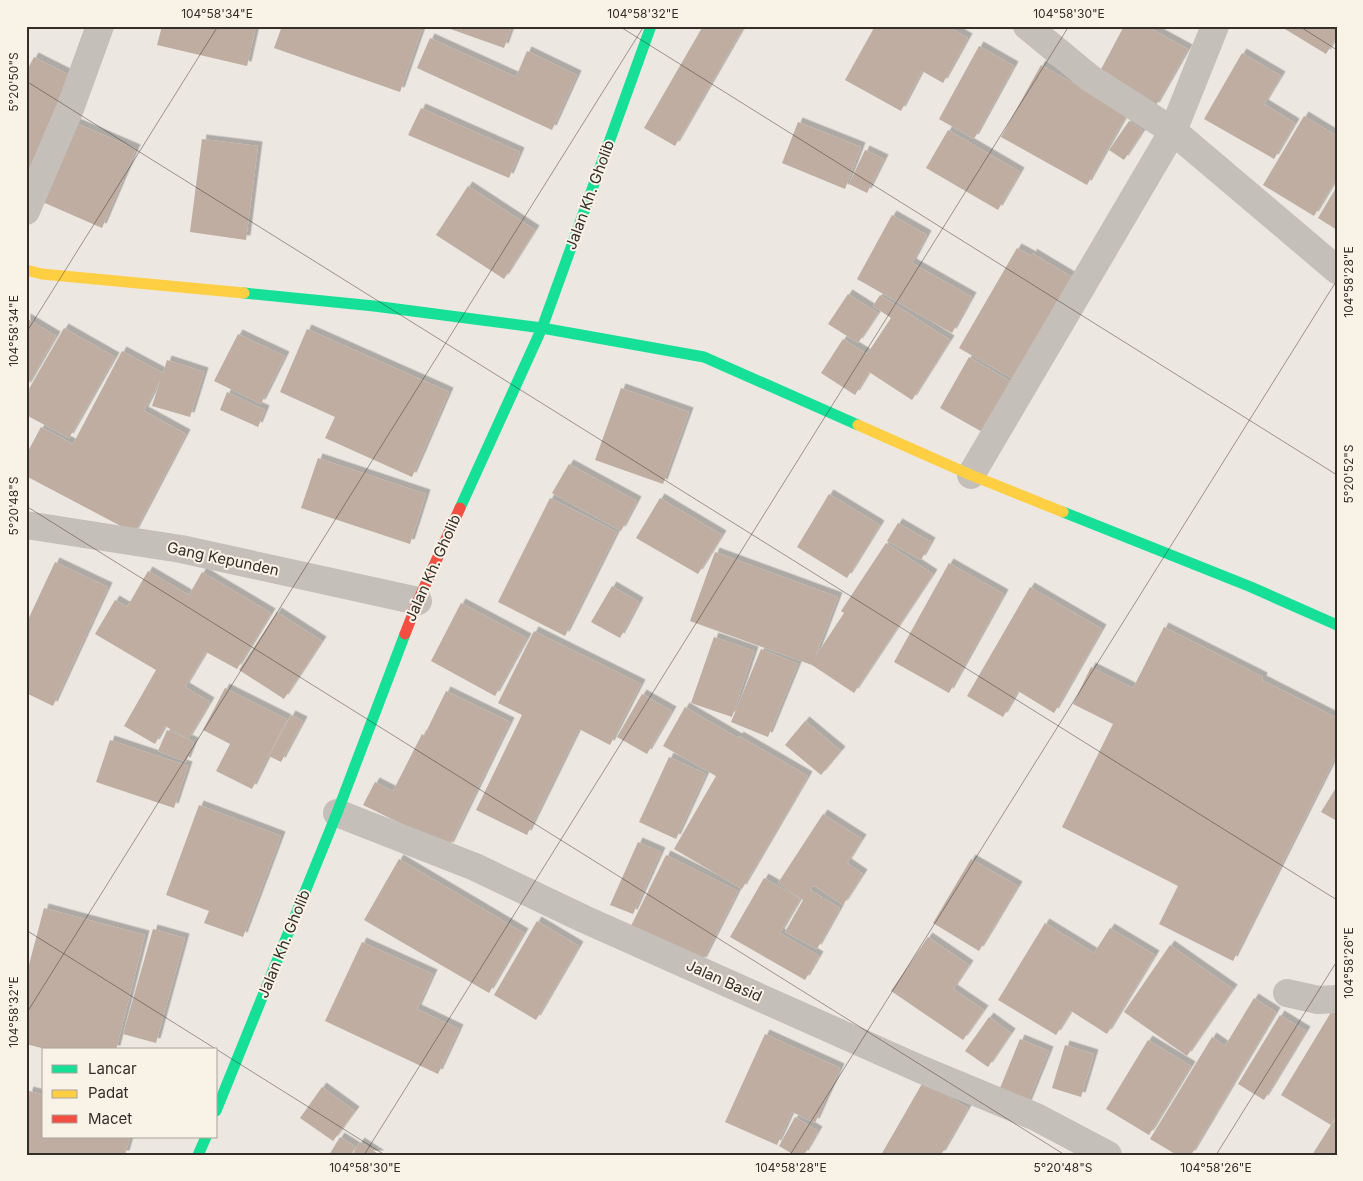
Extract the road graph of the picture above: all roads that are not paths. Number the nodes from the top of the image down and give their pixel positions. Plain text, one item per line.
1 (100, 26) edge
2 (651, 26) edge
3 (1027, 26) edge
4 (1215, 26) edge
5 (1173, 131) junction
6 (26, 211) edge
7 (26, 270) edge
8 (1337, 270) edge
9 (542, 328) junction
10 (971, 475) junction
11 (26, 525) edge
12 (418, 601) junction
13 (1337, 625) edge
14 (337, 813) junction
15 (1287, 993) dead end
16 (1337, 999) edge
17 (218, 1106) edge
18 (206, 1138) edge
19 (198, 1155) edge
20 (1108, 1155) edge

1 - 6 street
2 - 9 street, Jalan Kh. Gholib
3 - 5 street
4 - 5 street
5 - 8 street
5 - 10 street
7 - 9 street
9 - 10 street
9 - 12 street, Jalan Kh. Gholib
10 - 13 street
11 - 12 street, Gang Kepunden
12 - 14 street, Jalan Kh. Gholib
14 - 17 street, Jalan Kh. Gholib
14 - 20 street, Jalan Basid
15 - 16 street
18 - 19 street

